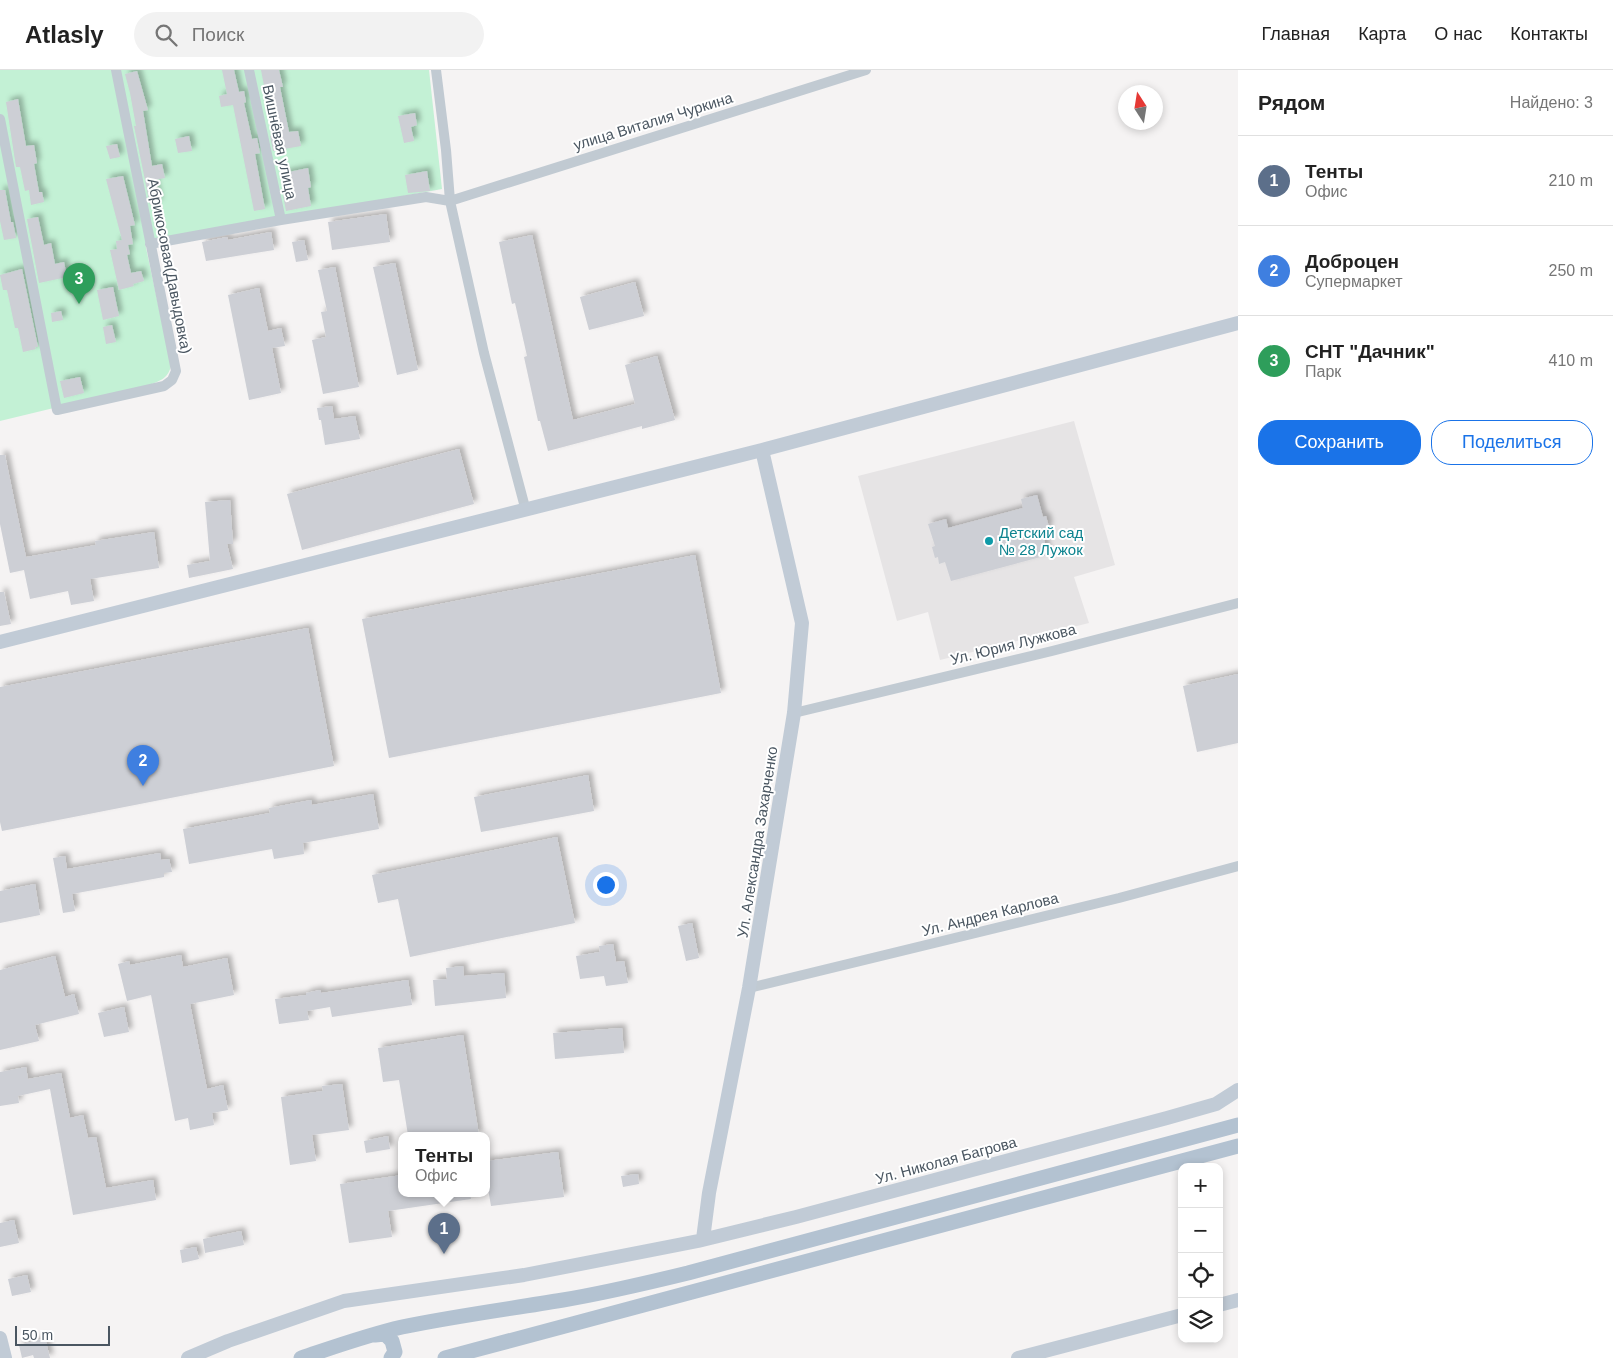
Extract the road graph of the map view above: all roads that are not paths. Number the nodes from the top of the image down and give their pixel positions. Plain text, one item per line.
1 (116, 70) edge
2 (249, 70) edge
3 (436, 70) edge
4 (866, 70) edge
5 (0, 120) edge
6 (450, 201) junction
7 (281, 220) junction
8 (150, 244) junction
9 (1238, 323) edge
10 (762, 450) junction
11 (526, 511) junction
12 (1238, 603) edge
13 (0, 642) edge
14 (794, 713) junction
15 (1238, 866) edge
16 (749, 988) junction
17 (1238, 1090) edge
18 (1238, 1125) edge
19 (1238, 1146) edge
20 (703, 1239) junction
21 (1238, 1300) edge
22 (1223, 1304) edge
23 (1178, 1316) edge
24 (371, 1335) junction
25 (0, 1338) edge
26 (5, 1358) edge
27 (188, 1358) edge
28 (300, 1358) edge
29 (391, 1358) edge
30 (445, 1358) edge
31 (1018, 1358) edge

1 - 8 street, Абрикосовая(Давыдовка)
2 - 7 street, Вишнёвая улица
3 - 6 street
4 - 6 street, улица Виталия Чуркина
5 - 8 street, Абрикосовая(Давыдовка)
6 - 7 street
6 - 11 street
7 - 8 street
9 - 10 street
10 - 11 street
10 - 14 street, Ул. Александра Захарченко
11 - 13 street
12 - 14 street, Ул. Юрия Лужкова
14 - 16 street, Ул. Александра Захарченко
15 - 16 street, Ул. Андрея Карлова
16 - 20 street, Ул. Александра Захарченко
17 - 20 street, Ул. Николая Багрова
18 - 24 main road
19 - 30 main road
20 - 27 street, Ул. Николая Багрова
21 - 22 street
23 - 31 street
24 - 28 main road
24 - 29 main road
25 - 26 street

